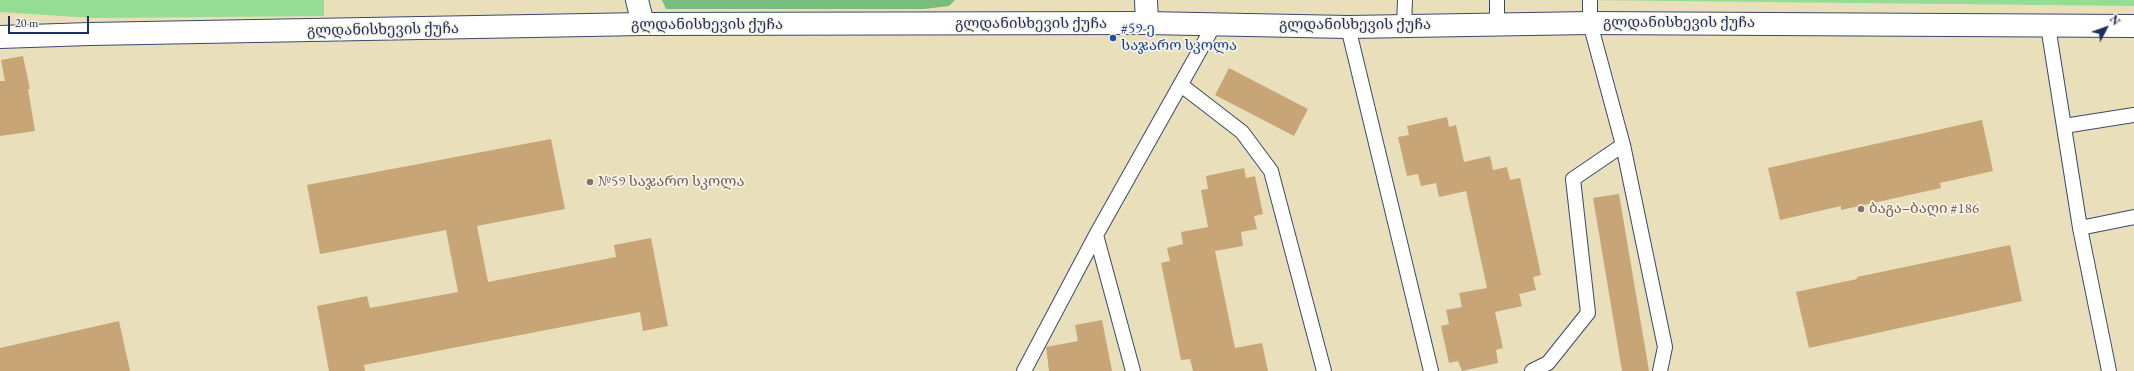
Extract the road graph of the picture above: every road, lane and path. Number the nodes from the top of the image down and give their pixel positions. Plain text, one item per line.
1 (637, 0) edge
2 (1146, 0) edge
3 (1405, 0) edge
4 (1497, 0) edge
5 (1590, 0) edge
6 (1147, 23) junction
7 (1590, 23) junction
8 (643, 24) junction
9 (1214, 24) junction
10 (1497, 24) junction
11 (1404, 26) junction
12 (2048, 26) junction
13 (2134, 26) edge
14 (1348, 27) junction
15 (0, 37) edge
16 (1181, 85) junction
17 (2134, 115) edge
18 (2064, 126) junction
19 (1623, 145) junction
20 (2134, 217) edge
21 (2080, 228) junction
22 (1096, 235) junction
23 (1024, 371) edge
24 (1133, 371) edge
25 (1324, 371) edge
26 (1431, 371) edge
27 (1532, 371) edge
28 (1660, 371) edge
29 (2109, 371) edge

1 - 8 street
2 - 6 street
3 - 11 lane
4 - 10 lane
5 - 7 lane
6 - 8 street, გლდანისხევის ქუჩა
6 - 9 street, გლდანისხევის ქუჩა
7 - 10 street, გლდანისხევის ქუჩა
7 - 12 street, გლდანისხევის ქუჩა
7 - 19 lane
8 - 15 street, გლდანისხევის ქუჩა
9 - 14 street, გლდანისხევის ქუჩა
9 - 16 lane
10 - 11 street, გლდანისხევის ქუჩა
11 - 14 street, გლდანისხევის ქუჩა
12 - 13 street, გლდანისხევის ქუჩა
12 - 18 lane
14 - 26 lane
16 - 22 lane
16 - 25 lane
17 - 18 lane
18 - 21 lane
19 - 27 lane
19 - 28 lane
20 - 21 lane
21 - 29 lane
22 - 23 lane
22 - 24 lane

